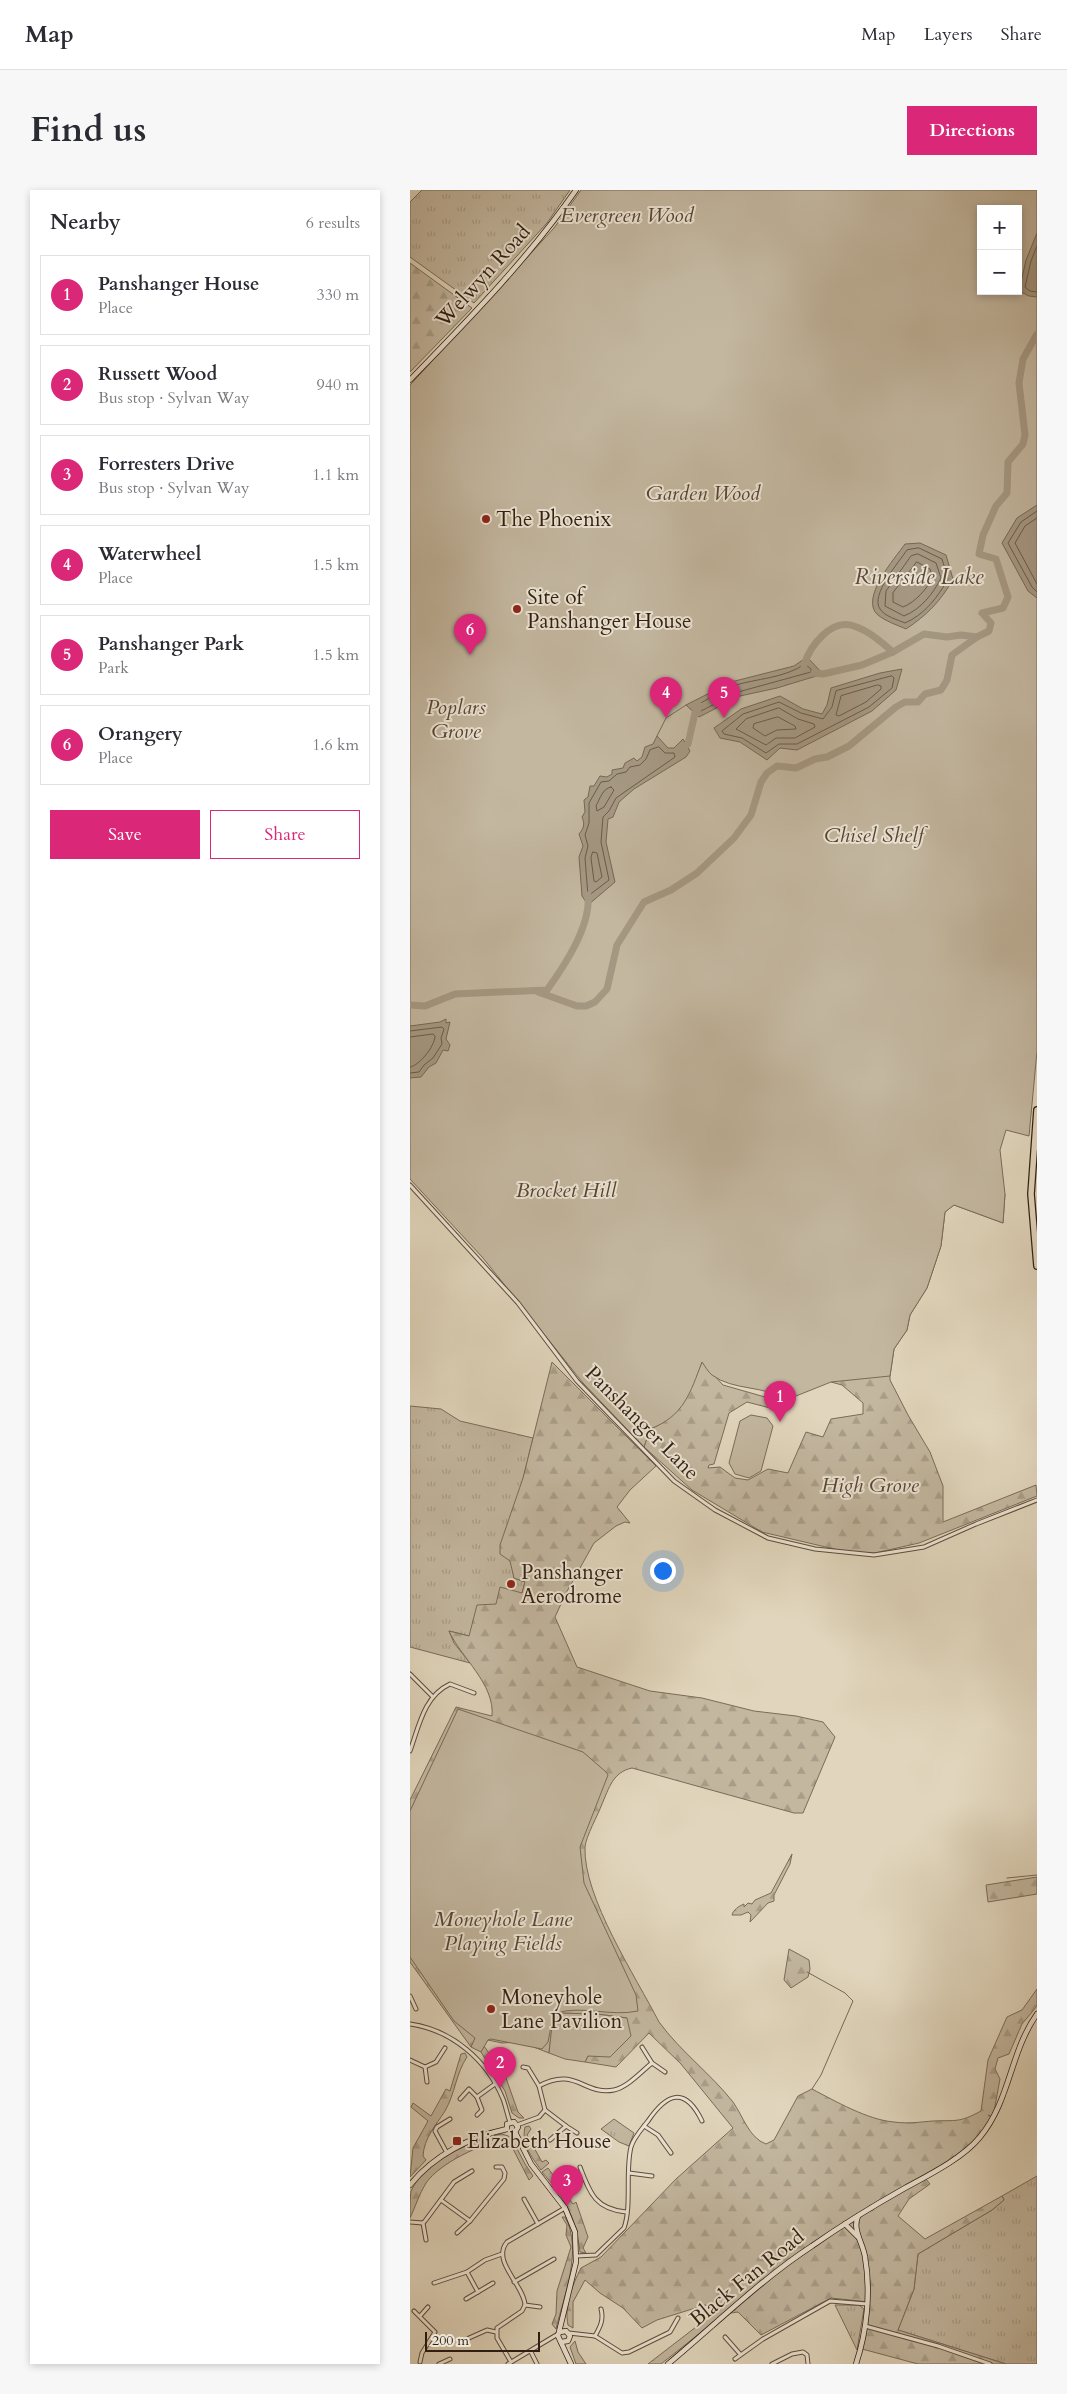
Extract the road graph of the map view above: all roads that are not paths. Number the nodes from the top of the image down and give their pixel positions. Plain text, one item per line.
1 (576, 190) edge
2 (410, 380) edge
3 (1037, 1110) edge
4 (410, 1185) edge
5 (1037, 1266) edge
6 (1037, 1500) edge
7 (410, 1674) edge
8 (474, 1693) dead end
9 (433, 1697) junction
10 (410, 1751) edge
11 (410, 1996) edge
12 (416, 2009) dead end
13 (1037, 2014) edge
14 (410, 2024) edge
15 (642, 2047) dead end
16 (445, 2048) dead end
17 (410, 2060) edge
18 (652, 2063) junction
19 (426, 2067) junction
20 (524, 2067) dead end
21 (665, 2072) dead end
22 (427, 2082) dead end
23 (495, 2084) junction
24 (539, 2086) junction
25 (477, 2097) junction
26 (460, 2099) dead end
27 (545, 2110) junction
28 (477, 2116) dead end
29 (450, 2119) dead end
30 (702, 2121) dead end
31 (510, 2122) junction
32 (518, 2125) junction
33 (566, 2126) junction
34 (644, 2126) junction
35 (506, 2129) junction
36 (515, 2132) junction
37 (577, 2133) dead end
38 (550, 2140) dead end
39 (447, 2153) junction
40 (671, 2153) dead end
41 (496, 2167) dead end
42 (580, 2167) dead end
43 (472, 2171) dead end
44 (629, 2173) junction
45 (652, 2176) dead end
46 (410, 2185) edge
47 (524, 2199) dead end
48 (441, 2200) junction
49 (565, 2208) junction
50 (626, 2212) junction
51 (859, 2215) junction
52 (470, 2221) junction
53 (410, 2222) edge
54 (847, 2222) junction
55 (422, 2223) junction
56 (538, 2224) junction
57 (457, 2233) dead end
58 (426, 2240) dead end
59 (861, 2243) junction
60 (502, 2254) junction
61 (576, 2256) junction
62 (554, 2260) dead end
63 (467, 2272) junction
64 (514, 2282) junction
65 (434, 2283) dead end
66 (492, 2283) dead end
67 (478, 2292) junction
68 (466, 2299) dead end
69 (867, 2304) junction
70 (525, 2305) junction
71 (428, 2307) dead end
72 (540, 2307) dead end
73 (600, 2309) dead end
74 (414, 2311) dead end
75 (420, 2316) junction
76 (678, 2318) dead end
77 (563, 2323) junction
78 (866, 2326) junction
79 (496, 2332) junction
80 (568, 2336) junction
81 (595, 2336) junction
82 (560, 2337) junction
83 (725, 2337) dead end
84 (470, 2338) dead end
85 (531, 2352) junction
86 (567, 2352) junction
87 (740, 2354) junction
88 (735, 2359) dead end
89 (450, 2360) dead end
90 (421, 2363) edge
91 (509, 2363) edge
92 (414, 2364) edge
93 (439, 2364) edge
94 (537, 2364) edge
95 (571, 2364) edge
96 (668, 2364) edge
97 (772, 2364) edge
98 (808, 2364) edge
99 (856, 2364) edge
100 (990, 2364) edge

1 - 2 main road, Welwyn Road
3 - 5 highway
4 - 6 street, Panshanger Lane
7 - 9 street
8 - 9 street
9 - 10 street
11 - 12 street
13 - 51 main road, Black Fan Road
14 - 23 street
15 - 18 street
16 - 19 street
17 - 19 street
18 - 21 street
18 - 24 street
19 - 22 street
20 - 24 street
23 - 25 street
23 - 31 street
24 - 27 street
25 - 26 street
25 - 28 street
27 - 32 street
27 - 33 street
29 - 39 street
30 - 34 street
31 - 32 main road
31 - 35 main road
32 - 36 main road
33 - 37 street
33 - 38 street
34 - 40 street
34 - 44 street
35 - 36 main road
35 - 39 main road
36 - 49 main road
39 - 46 main road
41 - 52 street
42 - 50 street
43 - 48 street
44 - 45 street
44 - 50 street
47 - 56 street
48 - 52 street
48 - 55 street
49 - 56 street
49 - 61 main road
50 - 61 street
51 - 54 main road, Black Fan Road
51 - 59 main road
52 - 57 street
53 - 55 street
54 - 59 main road
54 - 96 main road, Black Fan Road
55 - 58 street
56 - 60 street
59 - 69 main road
60 - 63 street
60 - 64 street
61 - 77 main road
62 - 64 street
63 - 65 street
63 - 67 street
64 - 70 street
66 - 67 street
67 - 68 street
69 - 78 main road
69 - 87 street
70 - 72 street
70 - 79 street
71 - 75 street
73 - 81 street
74 - 75 street
75 - 90 street
76 - 81 street
77 - 80 main road
77 - 82 main road
78 - 99 main road
78 - 100 street
79 - 84 street
79 - 91 street
80 - 81 street
80 - 82 main road
80 - 82 main road
80 - 86 main road
82 - 85 street
82 - 86 main road
83 - 87 street
85 - 91 street
85 - 94 street
86 - 95 main road
87 - 88 street
89 - 93 street
90 - 92 street
97 - 98 street

